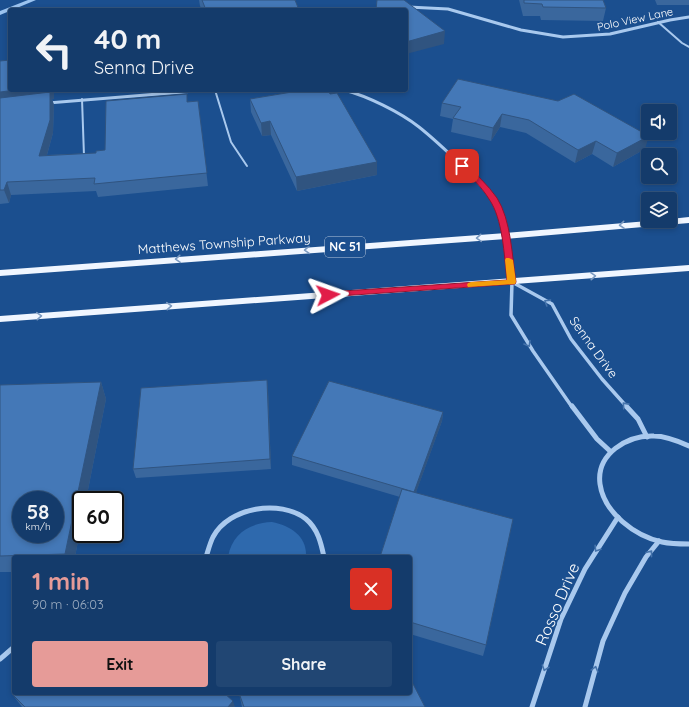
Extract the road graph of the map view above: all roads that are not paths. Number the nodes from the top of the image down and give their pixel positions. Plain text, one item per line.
1 (405, 7) edge
2 (689, 17) edge
3 (658, 22) junction
4 (689, 46) edge
5 (179, 92) edge
6 (216, 92) edge
7 (352, 92) edge
8 (82, 99) junction
9 (45, 103) edge
10 (84, 156) edge
11 (247, 166) dead end
12 (689, 220) edge
13 (506, 236) junction
14 (689, 268) edge
15 (0, 273) edge
16 (512, 282) junction
17 (0, 319) edge
18 (647, 437) junction
19 (689, 446) edge
20 (610, 451) junction
21 (618, 517) junction
22 (659, 541) junction
23 (689, 544) edge
24 (206, 555) edge
25 (324, 555) edge
26 (12, 649) edge
27 (0, 659) edge
28 (532, 707) edge
29 (585, 707) edge

1 - 3 street, Polo View Lane
2 - 3 street, Polo View Lane
3 - 4 lane
5 - 8 street
6 - 11 lane
7 - 13 street
8 - 9 street
8 - 10 lane
12 -> 13 main road, Matthews Township Parkway / NC 51
13 -> 15 main road, Matthews Township Parkway / NC 51
13 - 16 street
16 -> 14 main road
17 -> 16 main road
18 -> 16 street, Senna Drive
16 -> 20 street
18 - 19 street
18 - 20 street
20 - 21 street
21 - 22 street
21 -> 28 street, Rosso Drive
22 - 23 street
29 -> 22 street
24 - 25 street
26 - 27 street

